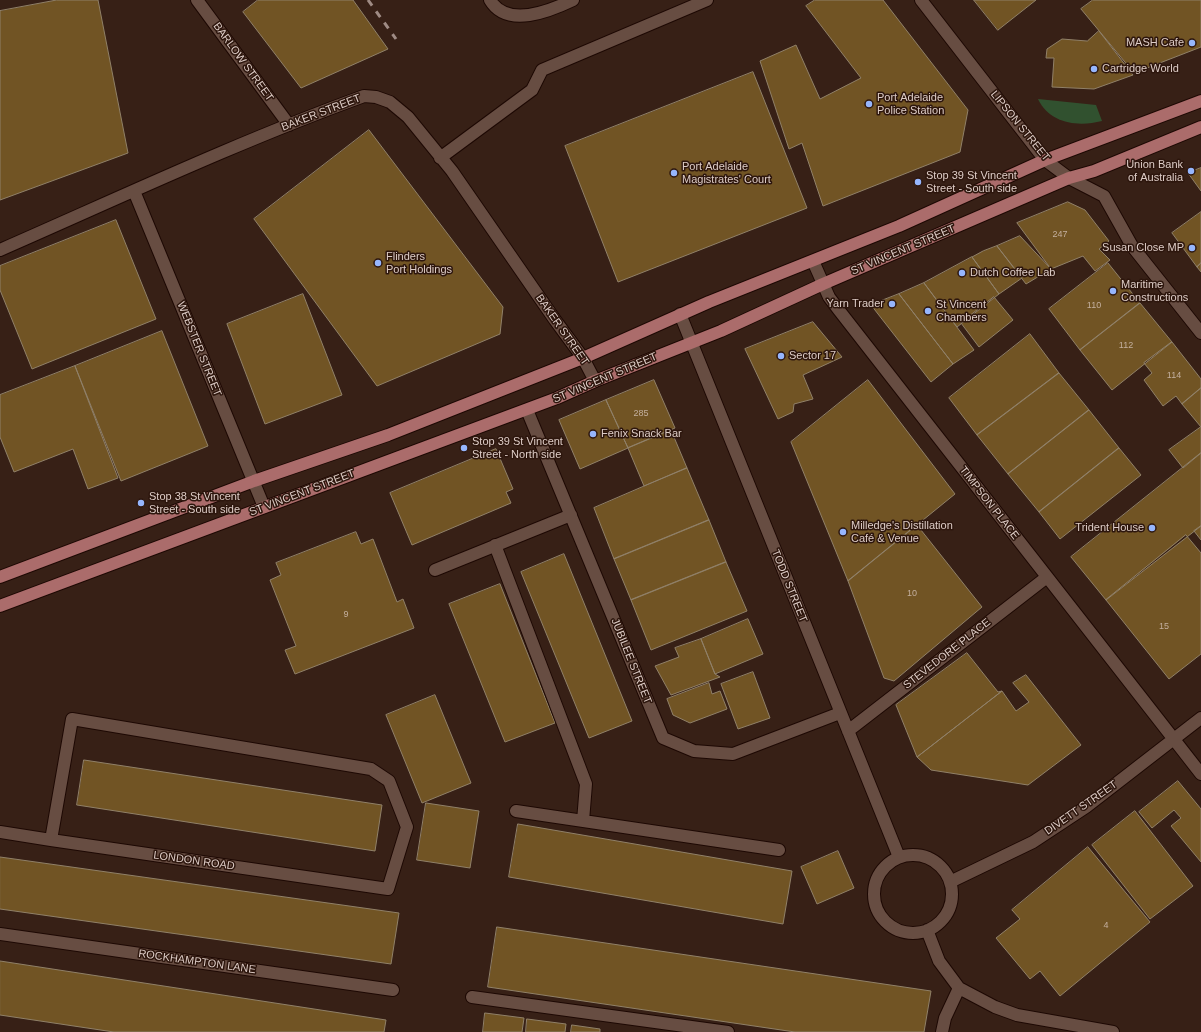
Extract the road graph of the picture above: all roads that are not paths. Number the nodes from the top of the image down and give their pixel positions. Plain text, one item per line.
1 (197, 0) edge
2 (490, 0) edge
3 (573, 0) edge
4 (707, 0) edge
5 (921, 0) edge
6 (1201, 101) edge
7 (289, 124) junction
8 (1201, 127) edge
9 (440, 158) junction
10 (1045, 160) junction
11 (1069, 178) junction
12 (134, 191) junction
13 (0, 250) edge
14 (813, 261) junction
15 (823, 284) junction
16 (680, 314) junction
17 (1201, 333) edge
18 (690, 343) junction
19 (583, 358) junction
20 (595, 381) junction
21 (527, 410) junction
22 (254, 481) junction
23 (264, 507) junction
24 (571, 515) junction
25 (495, 545) junction
26 (435, 570) dead end
27 (0, 577) edge
28 (1047, 577) junction
29 (0, 606) edge
30 (840, 713) junction
31 (1201, 718) edge
32 (848, 731) junction
33 (1174, 739) junction
34 (1201, 774) edge
35 (516, 811) dead end
36 (583, 821) junction
37 (0, 832) edge
38 (51, 840) junction
39 (779, 850) dead end
40 (899, 857) junction
41 (950, 882) junction
42 (928, 930) junction
43 (0, 934) edge
44 (959, 988) junction
45 (393, 990) dead end
46 (472, 997) dead end
47 (728, 1032) edge
48 (942, 1032) edge
49 (1113, 1032) edge

1 - 7 street, BARLOW STREET
2 - 3 street
4 - 9 street
5 - 10 street, LIPSON STREET
6 - 10 main road
7 - 9 street, BAKER STREET
7 - 12 street, BAKER STREET
8 - 11 main road, ST VINCENT STREET
9 - 19 street, BAKER STREET
10 - 11 street, LIPSON STREET
10 - 14 main road
11 - 15 main road, ST VINCENT STREET
11 - 17 street, LIPSON STREET
12 - 13 street, BAKER STREET
12 - 22 street, WEBSTER STREET
14 - 15 street, TIMPSON PLACE
14 - 16 main road
15 - 18 main road, ST VINCENT STREET
15 - 28 street, TIMPSON PLACE
16 - 18 street, TODD STREET
16 - 19 main road
18 - 20 main road, ST VINCENT STREET
18 - 30 street, TODD STREET
19 - 20 street, BAKER STREET
19 - 22 main road
20 - 21 main road, ST VINCENT STREET
21 - 23 main road, ST VINCENT STREET
21 - 24 street, JUBILEE STREET
22 - 23 street, WEBSTER STREET
22 - 27 main road
23 - 29 main road, ST VINCENT STREET
24 - 25 street
24 - 30 street, JUBILEE STREET
25 - 26 street
25 - 36 street
28 - 32 street, STEVEDORE PLACE
28 - 33 street, TIMPSON PLACE
30 - 32 street, TODD STREET
31 - 33 street, DIVETT STREET
32 - 40 street, TODD STREET
33 - 34 street, TIMPSON PLACE
33 - 41 street, DIVETT STREET
35 - 36 street
36 - 39 street
37 - 38 street, LONDON ROAD
38 - 38 street, LONDON ROAD
40 - 41 street
40 - 42 street
41 - 42 street
42 - 44 street
43 - 45 street, ROCKHAMPTON LANE
44 - 48 street
44 - 49 street
46 - 47 street

